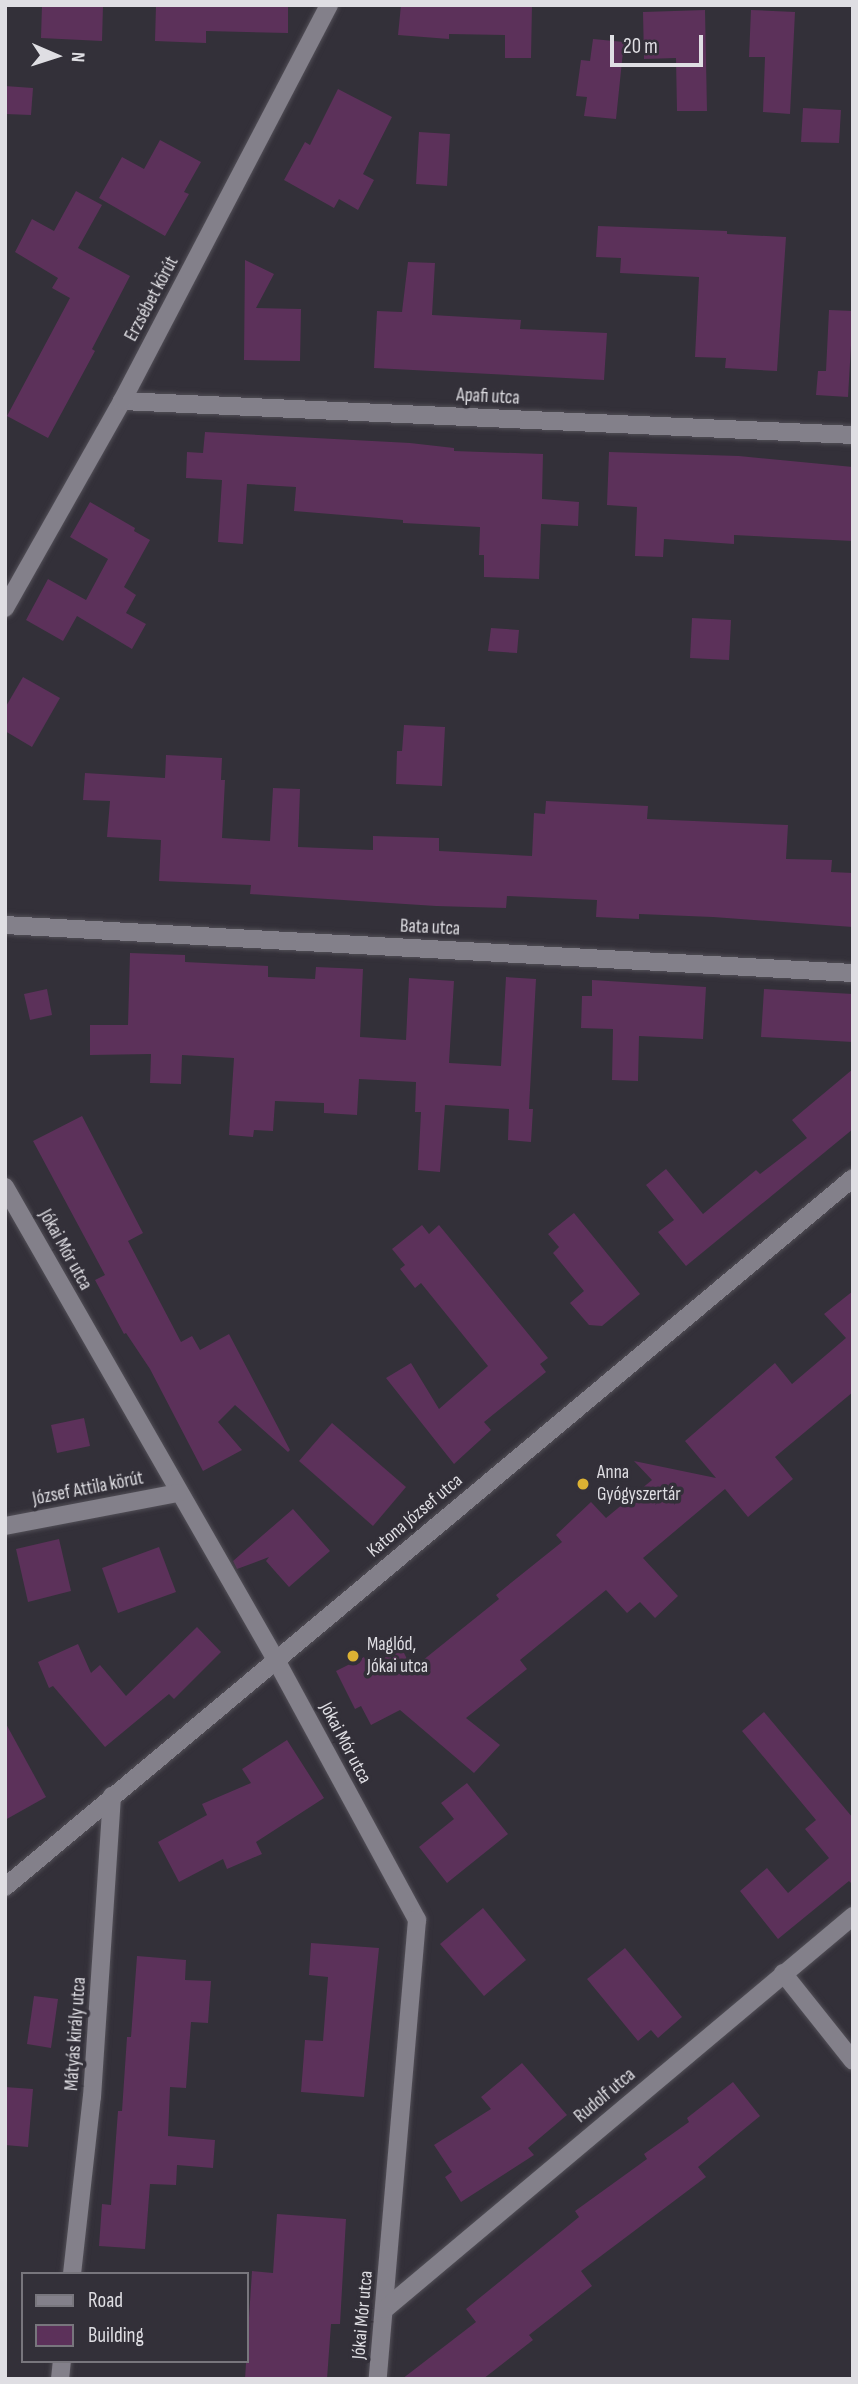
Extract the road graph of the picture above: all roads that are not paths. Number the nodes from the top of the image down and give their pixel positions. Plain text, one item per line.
1 (329, 5) edge
2 (121, 401) junction
3 (853, 435) edge
4 (5, 608) edge
5 (5, 925) edge
6 (853, 973) edge
7 (853, 1178) edge
8 (5, 1188) edge
9 (178, 1493) junction
10 (5, 1526) edge
11 (276, 1660) junction
12 (112, 1796) junction
13 (5, 1887) edge
14 (853, 1916) edge
15 (783, 1973) junction
16 (853, 2061) edge
17 (72, 2272) edge
18 (385, 2309) junction
19 (377, 2379) edge

1 - 2 street, Erzsébet körút
2 - 3 street, Apafi utca
2 - 4 street, Erzsébet körút
5 - 6 street, Bata utca
7 - 11 street, Katona József utca
8 - 9 street, Jókai Mór utca
9 - 10 street, József Attila körút
9 - 11 street, Jókai Mór utca
11 - 12 street, Katona József utca
11 - 18 street, Jókai Mór utca
12 - 13 street, Katona József utca
12 - 17 street, Mátyás király utca
14 - 15 street, Rudolf utca
15 - 16 street
15 - 18 street, Rudolf utca
18 - 19 street, Jókai Mór utca

